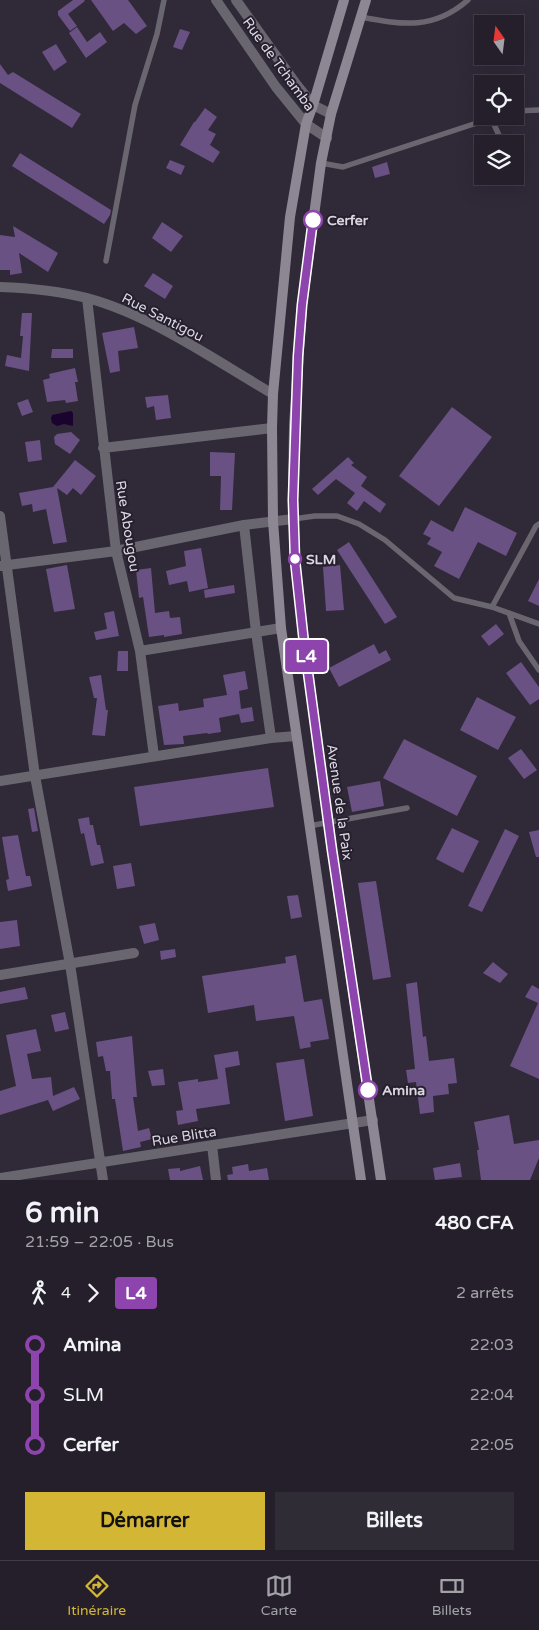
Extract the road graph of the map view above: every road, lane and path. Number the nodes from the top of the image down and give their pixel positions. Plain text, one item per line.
1 (164, 0) edge
2 (216, 0) edge
3 (236, 0) edge
4 (344, 0) edge
5 (366, 0) edge
6 (468, 0) edge
7 (361, 17) junction
8 (313, 105) junction
9 (539, 110) edge
10 (524, 111) edge
11 (331, 114) junction
12 (306, 124) junction
13 (474, 124) edge
14 (327, 138) junction
15 (321, 163) junction
16 (106, 261) dead end
17 (0, 287) edge
18 (87, 298) junction
19 (273, 394) junction
20 (272, 428) junction
21 (103, 448) junction
22 (0, 516) edge
23 (294, 519) junction
24 (273, 521) junction
25 (539, 524) edge
26 (244, 525) junction
27 (116, 551) junction
28 (4, 566) edge
29 (492, 607) junction
30 (509, 613) junction
31 (539, 624) edge
32 (281, 628) junction
33 (256, 632) junction
34 (140, 650) junction
35 (539, 670) edge
36 (296, 736) junction
37 (271, 738) junction
38 (154, 756) junction
39 (35, 776) junction
40 (0, 782) edge
41 (407, 808) dead end
42 (329, 823) junction
43 (309, 826) junction
44 (134, 953) dead end
45 (70, 964) junction
46 (0, 974) edge
47 (373, 1120) junction
48 (354, 1124) junction
49 (212, 1146) junction
50 (101, 1163) junction
51 (0, 1178) edge
52 (103, 1180) edge
53 (216, 1180) edge
54 (361, 1180) edge
55 (381, 1180) edge

1 - 16 lane
2 - 12 street, Rue de Tchamba
3 - 8 street, Rue de Tchamba
4 - 8 main road
5 - 7 main road, Avenue de la Paix
6 - 7 lane
7 - 11 main road, Avenue de la Paix
8 - 11 street, Rue de Tchamba
8 - 12 main road
9 - 10 lane
11 - 14 main road, Avenue de la Paix
12 - 14 street, Rue de Tchamba
12 - 19 main road
13 - 15 lane
14 - 15 main road, Avenue de la Paix
15 - 23 main road, Avenue de la Paix
17 - 18 street, Rue Santigou
18 - 19 street, Rue Santigou
18 - 21 street, Rue Abougou
19 - 20 main road
20 - 21 street
20 - 24 main road
21 - 27 street, Rue Abougou
22 - 28 street
23 - 24 street
23 - 29 lane
23 - 42 main road, Avenue de la Paix
24 - 26 street
24 - 32 main road
25 - 29 lane
26 - 27 street
26 - 33 street
27 - 28 street
27 - 34 street, Rue Abougou
28 - 39 street
29 - 30 lane
30 - 31 lane
30 - 35 lane
32 - 33 street
32 - 36 main road
33 - 34 street
33 - 37 street
34 - 38 street, Rue Abougou
36 - 37 street
36 - 43 main road
37 - 38 street
38 - 39 street
39 - 40 street
39 - 45 street
41 - 42 lane
42 - 43 lane
42 - 47 main road, Avenue de la Paix
43 - 48 main road
44 - 45 street
45 - 46 street
45 - 50 street
47 - 48 street, Rue Blitta
47 - 55 main road, Avenue de la Paix
48 - 49 street, Rue Blitta
48 - 54 main road
49 - 50 street, Rue Blitta
49 - 53 street
50 - 51 street, Rue Blitta
50 - 52 street

